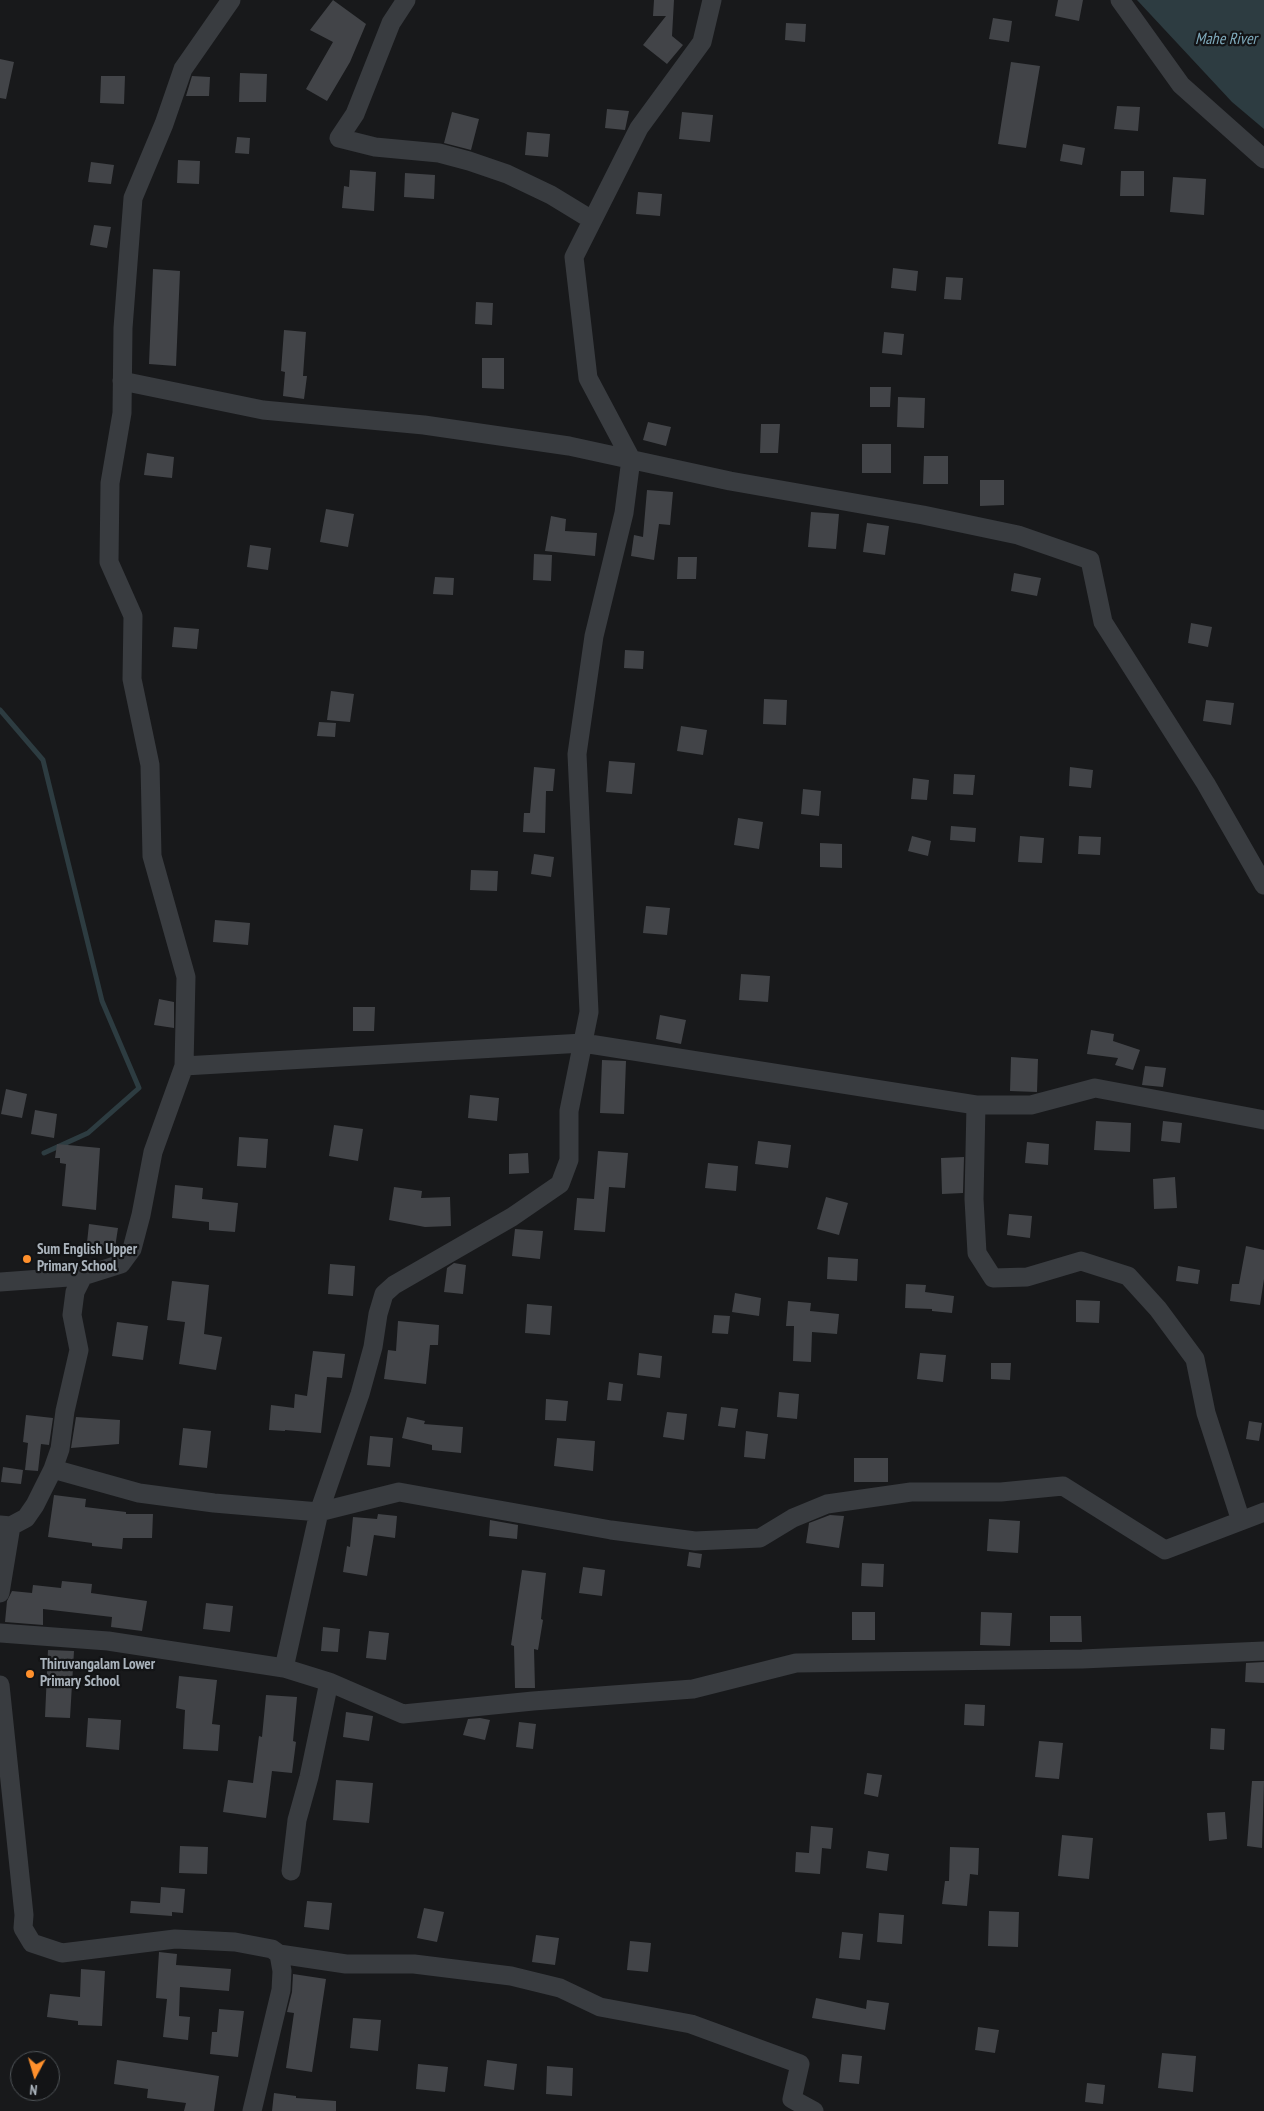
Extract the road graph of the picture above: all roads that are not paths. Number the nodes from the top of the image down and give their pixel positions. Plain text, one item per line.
1 (232, 0) edge
2 (406, 0) edge
3 (712, 0) edge
4 (1120, 0) edge
5 (1264, 159) edge
6 (592, 220) junction
7 (122, 381) junction
8 (631, 460) junction
9 (1264, 885) edge
10 (583, 1043) junction
11 (184, 1066) junction
12 (976, 1104) junction
13 (1264, 1120) edge
14 (83, 1276) junction
15 (0, 1282) edge
16 (53, 1469) junction
17 (319, 1512) junction
18 (1264, 1512) edge
19 (1241, 1520) junction
20 (6, 1526) edge
21 (0, 1593) edge
22 (0, 1634) edge
23 (1264, 1651) edge
24 (284, 1668) junction
25 (329, 1682) junction
26 (0, 1684) edge
27 (5, 1774) edge
28 (291, 1871) dead end
29 (279, 1954) junction
30 (252, 2111) edge
31 (814, 2111) edge

1 - 7 street
2 - 6 street
3 - 6 street
4 - 5 street
6 - 8 street
7 - 8 street
7 - 11 street
8 - 9 street
8 - 10 street
10 - 11 street
10 - 12 street
10 - 17 street
11 - 14 street
12 - 13 street
12 - 19 street
14 - 15 street
14 - 16 street
16 - 17 street
16 - 20 street
17 - 19 street
17 - 24 street
18 - 19 street
20 - 21 street
22 - 24 street
23 - 25 street
24 - 25 street
25 - 28 street
26 - 27 street
27 - 29 street
29 - 30 street
29 - 31 street

